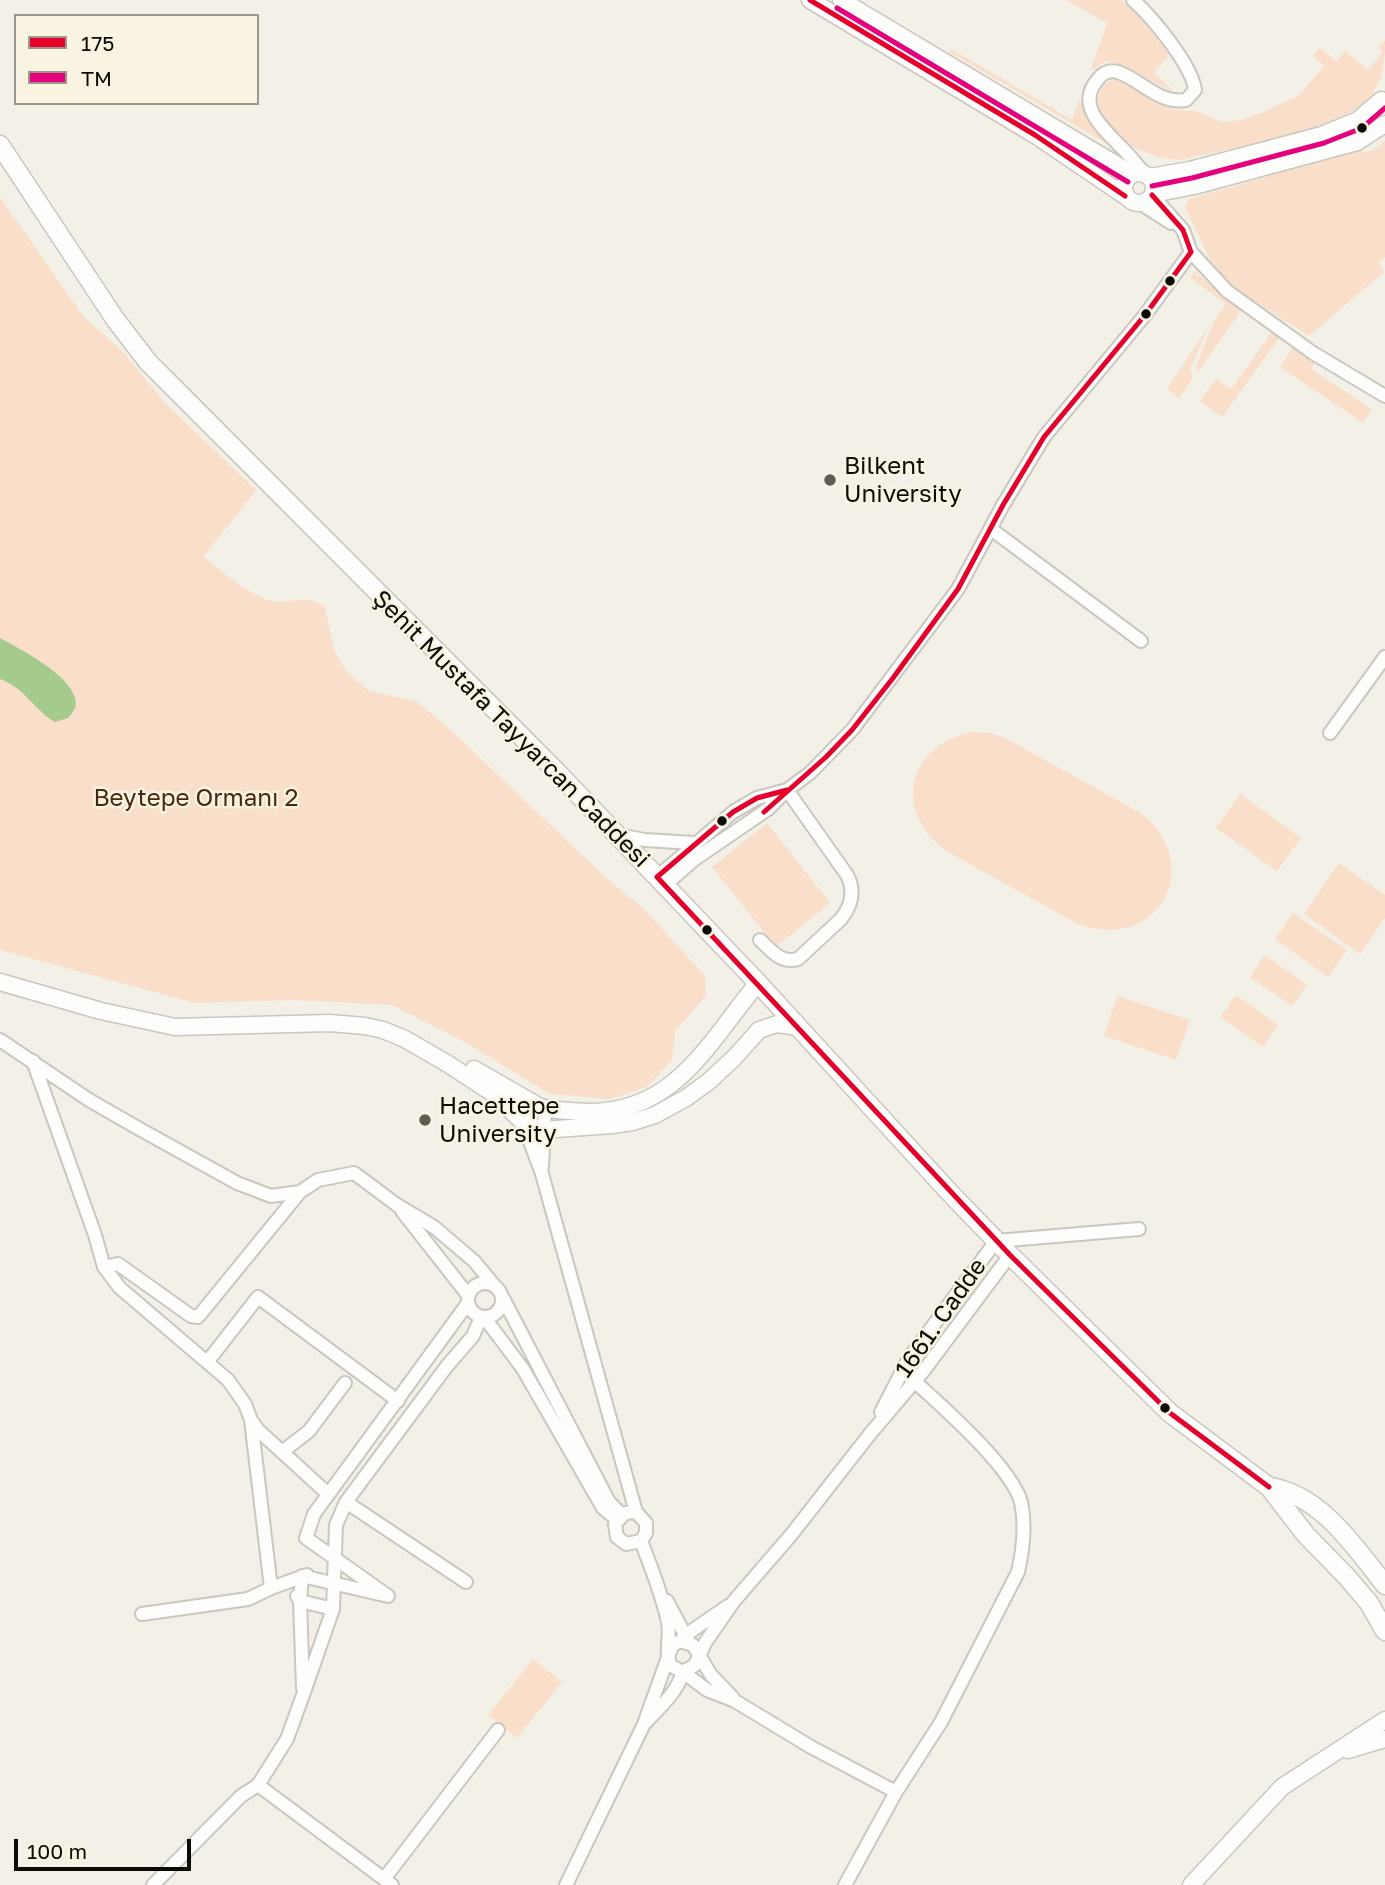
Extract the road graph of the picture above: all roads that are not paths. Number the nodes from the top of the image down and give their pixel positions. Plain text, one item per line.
1 (810, 0) edge
2 (841, 0) edge
3 (1133, 0) edge
4 (1384, 99) edge
5 (1385, 124) edge
6 (0, 145) edge
7 (1145, 186) junction
8 (1125, 196) junction
9 (1191, 252) junction
10 (1385, 396) edge
11 (991, 529) junction
12 (1141, 641) dead end
13 (1385, 657) edge
14 (1330, 733) dead end
15 (787, 790) junction
16 (617, 835) junction
17 (694, 843) junction
18 (661, 881) junction
19 (760, 940) dead end
20 (0, 972) edge
21 (0, 982) edge
22 (764, 989) junction
23 (799, 1027) junction
24 (759, 1030) junction
25 (0, 1040) edge
26 (33, 1061) junction
27 (538, 1105) junction
28 (523, 1123) junction
29 (542, 1130) junction
30 (542, 1174) junction
31 (300, 1192) junction
32 (397, 1205) junction
33 (1139, 1229) dead end
34 (996, 1241) junction
35 (1010, 1255) junction
36 (104, 1267) junction
37 (494, 1285) junction
38 (503, 1298) junction
39 (468, 1299) junction
40 (483, 1317) junction
41 (208, 1361) junction
42 (902, 1370) junction
43 (913, 1381) junction
44 (345, 1384) dead end
45 (398, 1401) junction
46 (251, 1420) junction
47 (870, 1434) junction
48 (282, 1452) junction
49 (1269, 1488) junction
50 (327, 1493) junction
51 (346, 1502) junction
52 (636, 1513) junction
53 (619, 1517) junction
54 (641, 1541) junction
55 (333, 1574) junction
56 (302, 1576) junction
57 (288, 1581) junction
58 (466, 1582) dead end
59 (1385, 1585) edge
60 (659, 1587) junction
61 (271, 1588) junction
62 (300, 1601) junction
63 (734, 1601) junction
64 (333, 1609) junction
65 (142, 1614) dead end
66 (1385, 1631) edge
67 (685, 1642) junction
68 (698, 1656) junction
69 (668, 1658) junction
70 (683, 1672) junction
71 (303, 1695) junction
72 (735, 1701) junction
73 (1385, 1720) edge
74 (644, 1724) junction
75 (498, 1730) dead end
76 (1385, 1739) edge
77 (1325, 1757) junction
78 (258, 1785) junction
79 (896, 1792) junction
80 (388, 1882) edge
81 (153, 1885) edge
82 (566, 1885) edge
83 (845, 1885) edge
84 (1191, 1885) edge

1 - 8 street
2 - 7 street
3 - 7 street
4 - 7 street
5 - 7 street
6 - 16 main road, Şehit Mustafa Tayyarcan Caddesi
7 - 8 street
7 - 8 street
7 - 9 street
9 - 10 street
9 - 11 street
11 - 12 street
11 - 15 street
13 - 14 street
15 - 17 street
15 - 18 street
15 - 19 street
16 - 17 street
16 - 18 main road, Şehit Mustafa Tayyarcan Caddesi
17 - 18 street
18 - 22 main road, Şehit Mustafa Tayyarcan Caddesi
20 - 27 street
21 - 28 street
22 - 23 main road, Şehit Mustafa Tayyarcan Caddesi
22 - 24 street
22 - 27 street
23 - 24 street
23 - 34 main road, Şehit Mustafa Tayyarcan Caddesi
24 - 29 street
25 - 26 street
26 - 31 street
26 - 36 street
27 - 28 street
27 - 29 street
28 - 29 street
28 - 30 street
29 - 30 street
30 - 52 street
31 - 32 street
31 - 36 street
32 - 37 street
32 - 39 street
33 - 34 street
34 - 35 main road, Şehit Mustafa Tayyarcan Caddesi
34 - 42 street, 1661. Cadde
35 - 43 street, 1661. Cadde
35 - 49 main road, Şehit Mustafa Tayyarcan Caddesi
36 - 41 street
37 - 38 street
37 - 39 street
38 - 40 street
38 - 53 street
39 - 40 street
39 - 45 street
40 - 51 street
40 - 53 street
41 - 45 street
41 - 46 street
42 - 43 street
42 - 47 street, 1661. Cadde
43 - 47 street, 1661. Cadde
43 - 79 street
44 - 48 street
45 - 50 street
46 - 48 street
46 - 61 street
47 - 63 street, 1661. Cadde
48 - 50 street
49 - 59 main road, Şehit Mustafa Tayyarcan Caddesi
49 - 66 main road, Şehit Mustafa Tayyarcan Caddesi
50 - 56 street
51 - 55 street
51 - 58 street
52 - 53 street
52 - 54 street
53 - 54 street
54 - 60 street
55 - 56 street
55 - 64 street
56 - 57 street
56 - 62 street
57 - 61 street
57 - 62 street
60 - 67 street
60 - 69 street
61 - 65 street
62 - 64 street
62 - 71 street
63 - 67 street, 1661. Cadde
63 - 68 street, 1661. Cadde
64 - 71 street
67 - 68 street
67 - 69 street, 1661. Cadde
68 - 70 street, 1661. Cadde
68 - 72 street
69 - 70 street
69 - 74 street, 1661. Cadde
70 - 72 street
70 - 74 street, 1661. Cadde
71 - 78 street
72 - 79 street
73 - 77 street
74 - 82 street, 1661. Cadde
75 - 80 street
76 - 77 street
77 - 84 street
78 - 80 street
78 - 81 street
79 - 83 street

